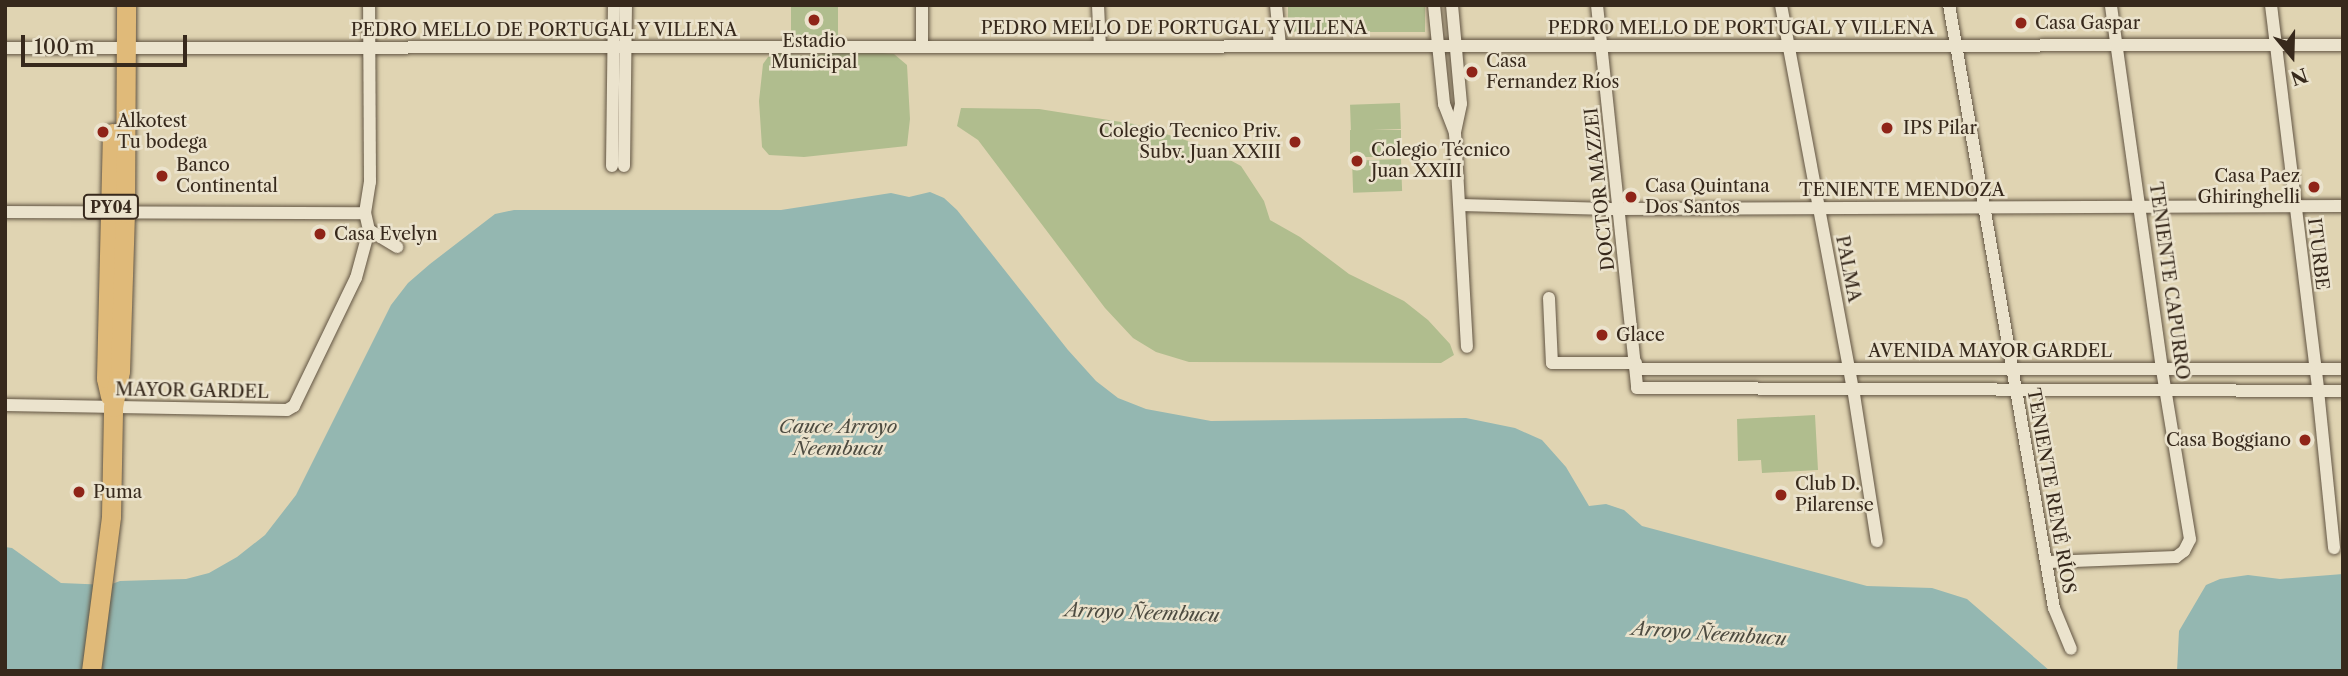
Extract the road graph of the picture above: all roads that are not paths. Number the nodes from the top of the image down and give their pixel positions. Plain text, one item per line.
1 (115, 5) edge
2 (126, 5) edge
3 (369, 5) edge
4 (377, 5) edge
5 (614, 5) edge
6 (626, 5) edge
7 (922, 5) edge
8 (1098, 5) edge
9 (1276, 5) edge
10 (1434, 5) edge
11 (1452, 5) edge
12 (1597, 5) edge
13 (1782, 5) edge
14 (1950, 5) edge
15 (2111, 5) edge
16 (2272, 5) edge
17 (1956, 45) junction
18 (2116, 45) junction
19 (2276, 45) junction
20 (2343, 45) edge
21 (922, 46) junction
22 (1280, 46) junction
23 (1438, 46) junction
24 (1455, 46) junction
25 (1601, 46) junction
26 (619, 47) junction
27 (1100, 47) junction
28 (5, 48) edge
29 (373, 48) junction
30 (1790, 48) junction
31 (120, 49) junction
32 (1455, 133) junction
33 (618, 166) dead end
34 (1461, 205) junction
35 (2141, 206) junction
36 (2294, 206) junction
37 (2343, 206) edge
38 (1819, 207) junction
39 (1985, 207) junction
40 (1619, 209) junction
41 (5, 212) edge
42 (118, 213) junction
43 (365, 213) junction
44 (369, 230) junction
45 (397, 247) dead end
46 (1549, 298) dead end
47 (1467, 347) dead end
48 (1637, 366) junction
49 (1850, 369) junction
50 (2012, 369) junction
51 (2162, 369) junction
52 (2315, 369) junction
53 (2343, 369) edge
54 (1637, 388) joint
55 (1853, 388) junction
56 (2016, 389) junction
57 (2167, 390) junction
58 (2318, 390) junction
59 (2343, 391) edge
60 (5, 405) edge
61 (113, 407) junction
62 (1877, 541) dead end
63 (2334, 548) dead end
64 (2048, 562) junction
65 (2071, 649) dead end
66 (90, 671) edge

1 - 31 main road, PY04
2 - 31 main road, PY04
3 - 29 street
4 - 29 street
5 - 26 street
6 - 26 street
7 - 21 street
8 - 27 street
9 - 22 street
10 - 23 street
11 - 24 street
12 - 25 street, DOCTOR MAZZEI
13 - 30 street, PALMA
14 - 17 street, TENIENTE RENÉ RÍOS
15 - 18 street, TENIENTE CAPURRO
16 - 19 street, ITURBE
17 - 18 street, PEDRO MELLO DE PORTUGAL Y VILLENA
17 - 30 street, PEDRO MELLO DE PORTUGAL Y VILLENA
17 - 39 street, TENIENTE RENÉ RÍOS
18 - 19 street, PEDRO MELLO DE PORTUGAL Y VILLENA
18 - 35 street, TENIENTE CAPURRO
19 - 20 street, PEDRO MELLO DE PORTUGAL Y VILLENA
19 - 36 street, ITURBE
21 - 26 street, PEDRO MELLO DE PORTUGAL Y VILLENA
21 - 27 street, PEDRO MELLO DE PORTUGAL Y VILLENA
22 - 23 street, PEDRO MELLO DE PORTUGAL Y VILLENA
22 - 27 street, PEDRO MELLO DE PORTUGAL Y VILLENA
23 - 24 street, PEDRO MELLO DE PORTUGAL Y VILLENA
23 - 32 street
24 - 25 street, PEDRO MELLO DE PORTUGAL Y VILLENA
24 - 32 street
25 - 30 street, PEDRO MELLO DE PORTUGAL Y VILLENA
25 - 40 street, DOCTOR MAZZEI
26 - 29 street, PEDRO MELLO DE PORTUGAL Y VILLENA
26 - 33 street
28 - 31 street, PEDRO MELLO DE PORTUGAL Y VILLENA
29 - 31 street, PEDRO MELLO DE PORTUGAL Y VILLENA
29 - 43 street
30 - 38 street, PALMA
31 - 42 main road, PY04
32 - 34 street
34 - 40 street, TENIENTE MENDOZA
34 - 47 street
35 - 36 street, TENIENTE MENDOZA
35 - 39 street, TENIENTE MENDOZA
35 - 51 street, TENIENTE CAPURRO
36 - 37 street, TENIENTE MENDOZA
36 - 52 street, ITURBE
38 - 39 street, TENIENTE MENDOZA
38 - 40 street, TENIENTE MENDOZA
38 - 49 street, PALMA
39 - 50 street, TENIENTE RENÉ RÍOS
40 - 48 street, DOCTOR MAZZEI
41 - 42 street
42 - 43 street
42 - 61 main road, PY04
43 - 44 street, MAYOR GARDEL
44 - 45 street
44 - 61 street, MAYOR GARDEL
46 - 48 street, AVENIDA MAYOR GARDEL
48 - 49 street, AVENIDA MAYOR GARDEL
48 - 54 street, DOCTOR MAZZEI
49 - 50 street, AVENIDA MAYOR GARDEL
49 - 55 street, PALMA
50 - 51 street, AVENIDA MAYOR GARDEL
50 - 56 street, TENIENTE RENÉ RÍOS
51 - 52 street, AVENIDA MAYOR GARDEL
51 - 57 street, TENIENTE CAPURRO
52 - 53 street, AVENIDA MAYOR GARDEL
52 - 58 street, ITURBE
54 - 55 street, AVENIDA MAYOR GARDEL
55 - 56 street, AVENIDA MAYOR GARDEL
55 - 62 street, PALMA
56 - 57 street, AVENIDA MAYOR GARDEL
56 - 64 street, TENIENTE RENÉ RÍOS
57 - 58 street, AVENIDA MAYOR GARDEL
57 - 64 street, TENIENTE CAPURRO
58 - 59 street, AVENIDA MAYOR GARDEL
58 - 63 street, ITURBE
60 - 61 street, MAYOR GARDEL
61 - 66 main road, PY04
64 - 65 street, TENIENTE RENÉ RÍOS

